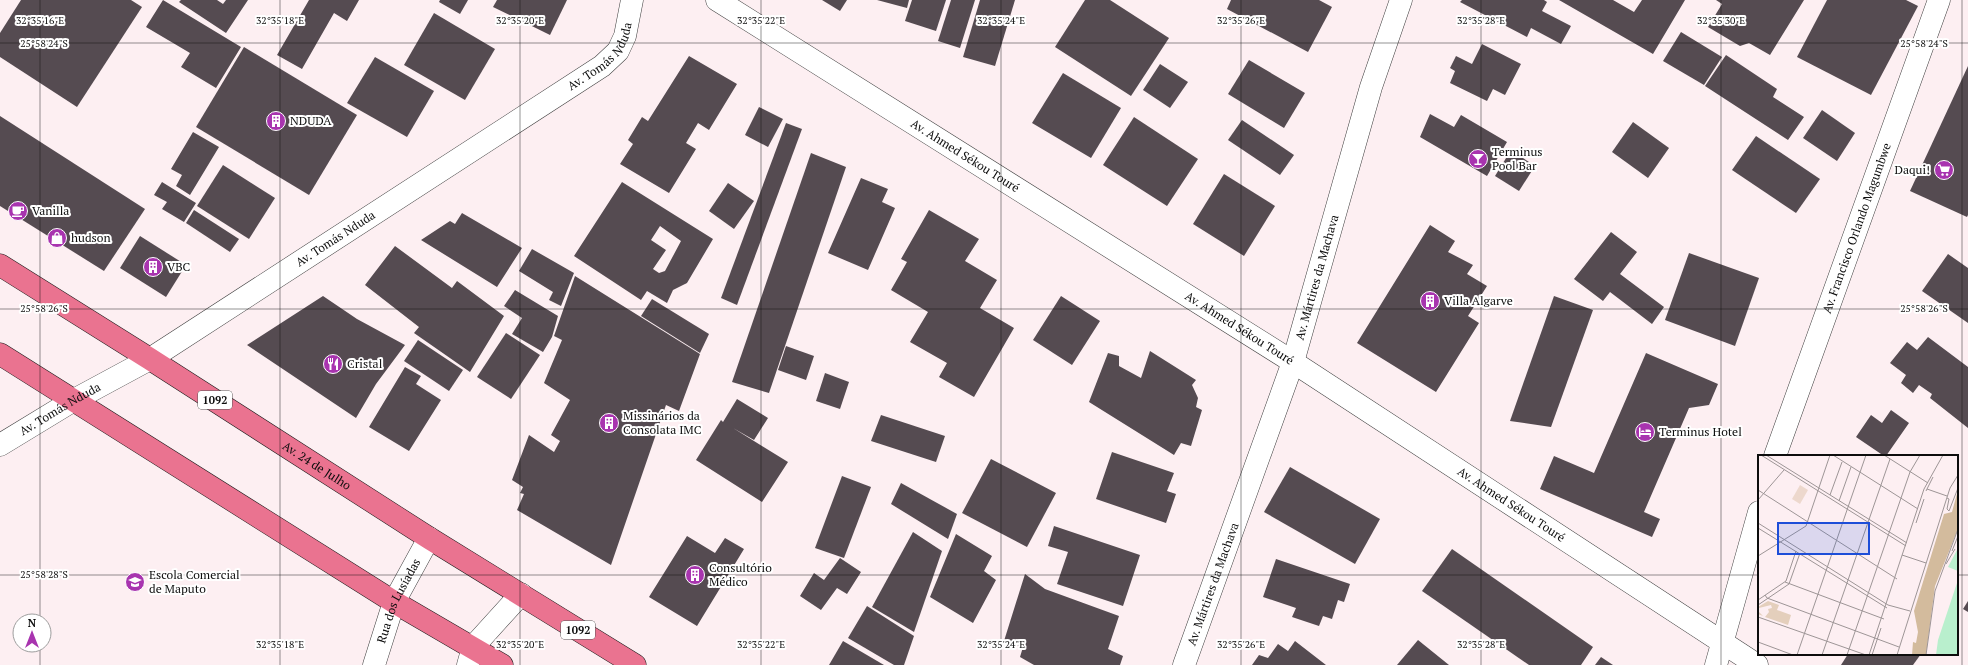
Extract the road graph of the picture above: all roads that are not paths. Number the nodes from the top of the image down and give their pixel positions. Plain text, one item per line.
1 (632, 0) edge
2 (717, 0) edge
3 (1401, 0) edge
4 (1939, 0) edge
5 (0, 265) edge
6 (0, 354) edge
7 (150, 359) junction
8 (1293, 362) junction
9 (74, 400) junction
10 (0, 445) edge
11 (1775, 455) edge
12 (1758, 516) edge
13 (429, 538) junction
14 (521, 594) junction
15 (394, 602) junction
16 (1723, 643) junction
17 (470, 656) edge
18 (374, 665) edge
19 (502, 665) edge
20 (635, 665) edge
21 (1184, 665) edge
22 (1716, 665) edge
23 (1757, 665) edge

1 - 7 street, Av. Tomás Nduda
2 - 8 street, Av. Ahmed Sékou Touré
3 - 8 street, Av. Mártires da Machava
4 - 11 street, Av. Francisco Orlando Magumbwe
5 - 7 main road, Av. 24 de Julho / 1092
6 - 9 main road
7 - 9 street, Av. Tomás Nduda
7 - 13 main road, Av. 24 de Julho / 1092
8 - 16 street, Av. Ahmed Sékou Touré
8 - 21 street, Av. Mártires da Machava
9 - 10 street, Av. Tomás Nduda
9 - 15 main road
12 - 16 street
13 - 14 main road, Av. 24 de Julho / 1092
13 - 15 street, Rua dos Lusíadas
14 - 17 street
14 - 20 main road, Av. 24 de Julho / 1092
15 - 17 main road
15 - 18 street, Rua dos Lusíadas
16 - 22 street
16 - 23 street, Av. Ahmed Sékou Touré
17 - 19 main road

